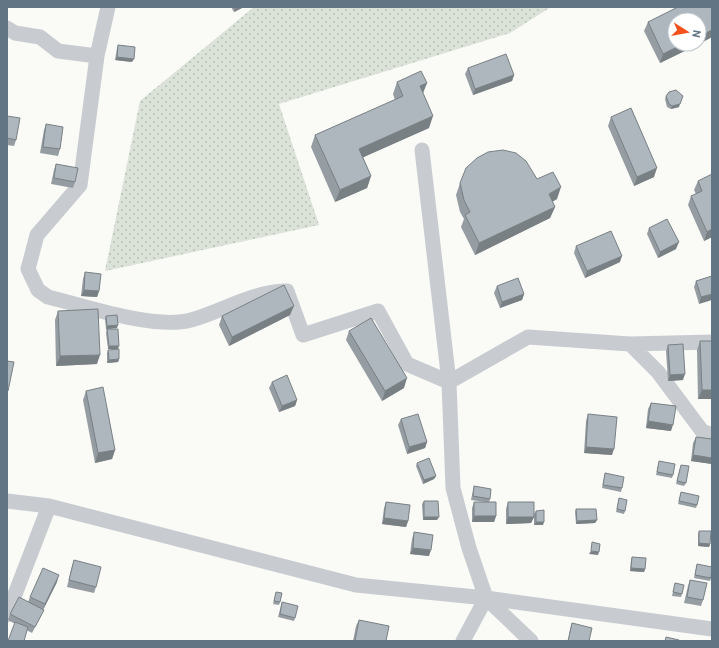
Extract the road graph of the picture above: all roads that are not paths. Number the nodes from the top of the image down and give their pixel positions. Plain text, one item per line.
1 (108, 7) edge
2 (7, 28) edge
3 (97, 56) junction
4 (422, 150) dead end
5 (712, 342) edge
6 (630, 344) junction
7 (449, 382) junction
8 (712, 435) edge
9 (7, 501) edge
10 (49, 506) junction
11 (486, 598) junction
12 (7, 615) edge
13 (712, 629) edge
14 (463, 641) edge
15 (531, 641) edge

1 - 3 street
2 - 3 street
3 - 7 street
4 - 7 street
5 - 6 street
6 - 7 street
6 - 8 street
7 - 11 street
9 - 10 street
10 - 11 street
10 - 12 street
11 - 13 street
11 - 14 street
11 - 15 street

